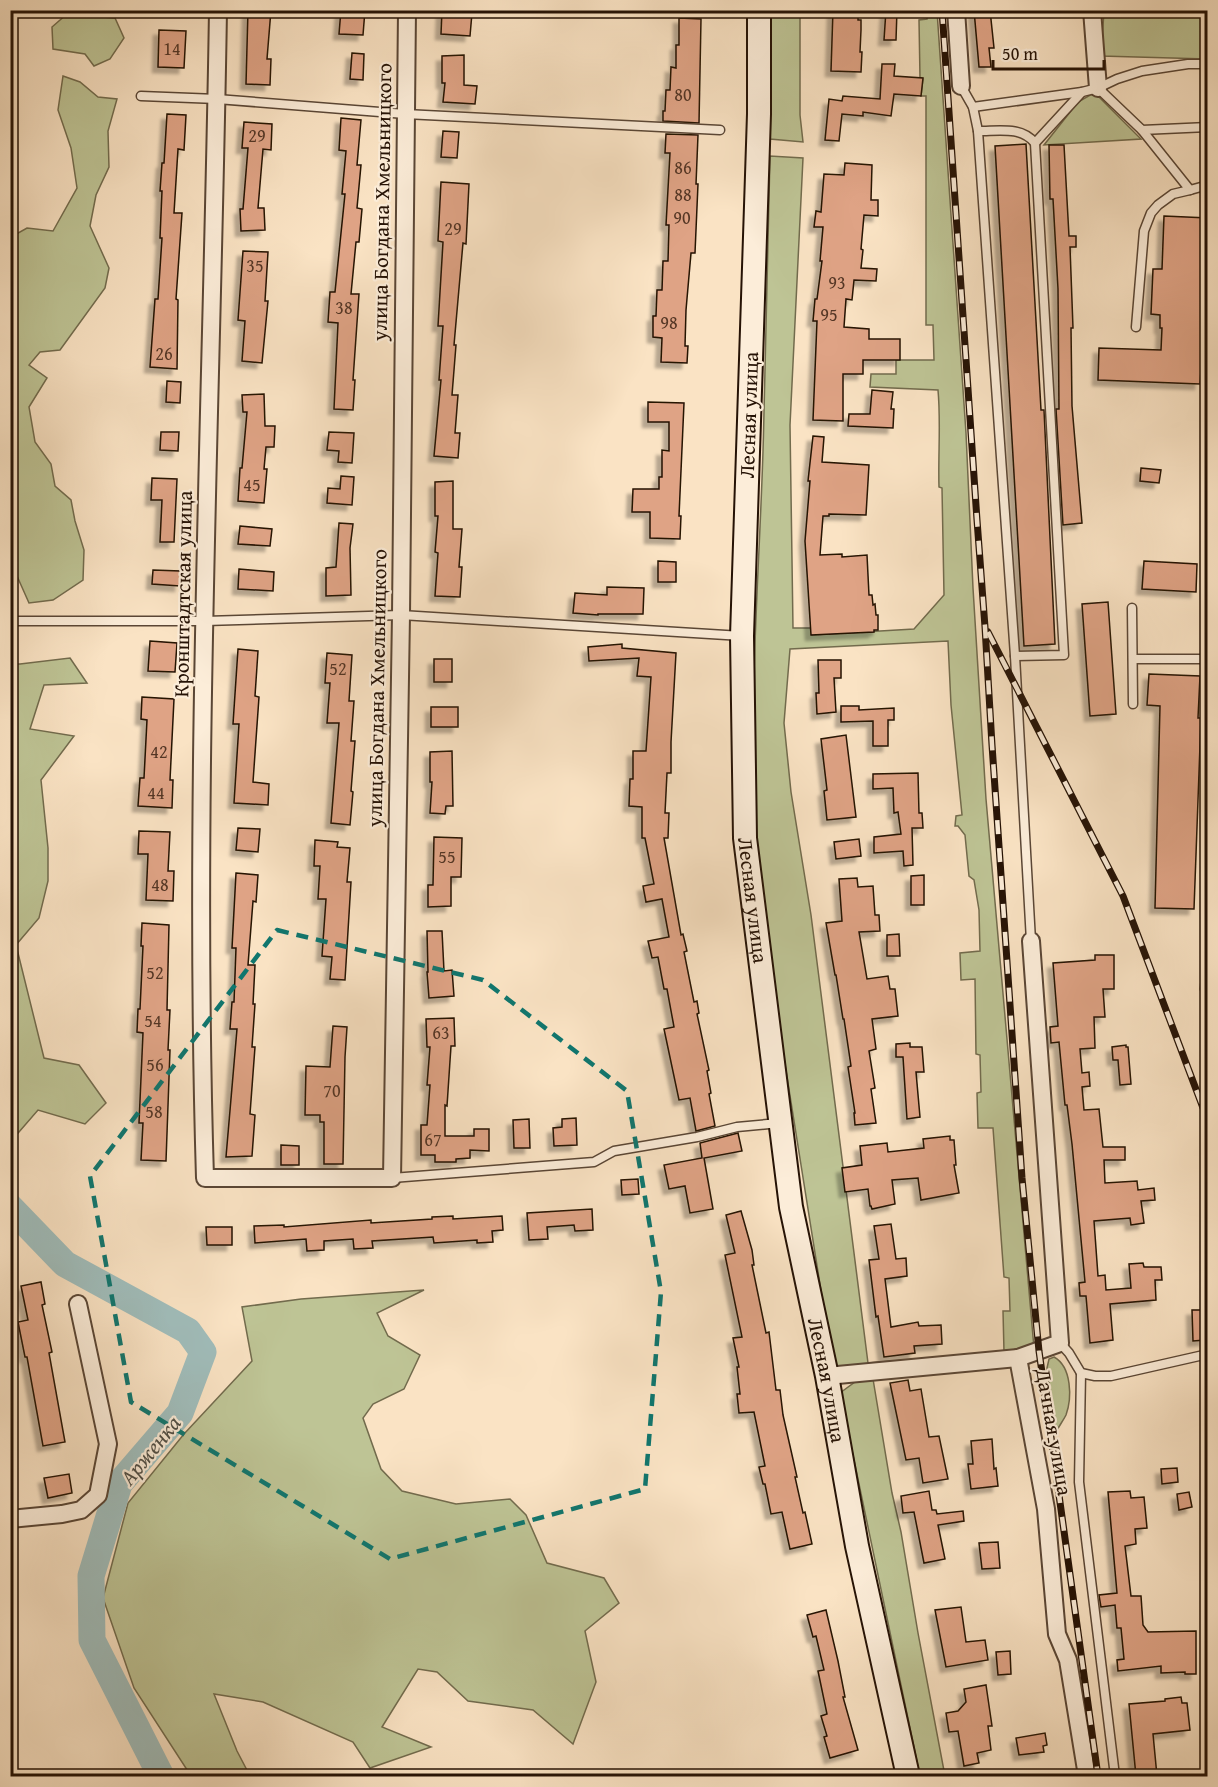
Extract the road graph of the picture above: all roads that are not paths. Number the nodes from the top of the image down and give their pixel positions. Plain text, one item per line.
1 (218, 10) edge
2 (407, 10) edge
3 (759, 10) edge
4 (956, 10) edge
5 (1092, 10) edge
6 (1208, 64) edge
7 (962, 86) joint
8 (1090, 90) junction
9 (141, 96) dead end
10 (217, 99) junction
11 (973, 107) junction
12 (405, 114) junction
13 (1208, 127) edge
14 (720, 130) dead end
15 (1142, 130) junction
16 (978, 131) junction
17 (1035, 143) junction
18 (1208, 185) edge
19 (1190, 190) junction
20 (1136, 327) dead end
21 (1132, 608) dead end
22 (401, 615) junction
23 (10, 621) edge
24 (205, 621) junction
25 (742, 636) junction
26 (1015, 656) junction
27 (1208, 659) edge
28 (1133, 660) junction
29 (1133, 704) dead end
30 (1031, 941) joint
31 (1208, 953) edge
32 (1208, 1001) edge
33 (780, 1123) junction
34 (393, 1178) junction
35 (78, 1304) dead end
36 (1060, 1343) junction
37 (1208, 1354) edge
38 (1018, 1358) junction
39 (1081, 1372) junction
40 (827, 1376) junction
41 (10, 1519) edge
42 (908, 1776) edge
43 (1087, 1776) edge
44 (1115, 1776) edge

1 - 10 street, Кронштадтская улица
2 - 12 street, улица Богдана Хмельницкого
3 - 25 street, Лесная улица
4 - 7 street
5 - 8 street
6 - 8 lane
7 - 11 lane
8 - 11 lane
8 - 15 lane
8 - 17 lane
9 - 10 lane
10 - 12 lane
10 - 24 street, Кронштадтская улица
11 - 16 lane
12 - 14 lane
12 - 22 street, улица Богдана Хмельницкого
13 - 15 lane
15 - 19 lane
16 - 17 lane
16 - 26 lane
17 - 26 lane
18 - 19 lane
19 - 20 lane
21 - 28 lane
22 - 24 lane
22 - 25 lane
22 - 34 street, улица Богдана Хмельницкого
23 - 24 lane
24 - 34 street, Кронштадтская улица
25 - 33 street, Лесная улица
26 - 30 lane
27 - 28 lane
28 - 29 lane
30 - 36 street, Дачная улица
31 - 32 lane
33 - 34 lane
33 - 40 street, Лесная улица
35 - 41 street
36 - 38 street, Дачная улица
36 - 39 lane
37 - 39 lane
38 - 40 street
38 - 43 street, Дачная улица
39 - 44 lane
40 - 42 street, Лесная улица

